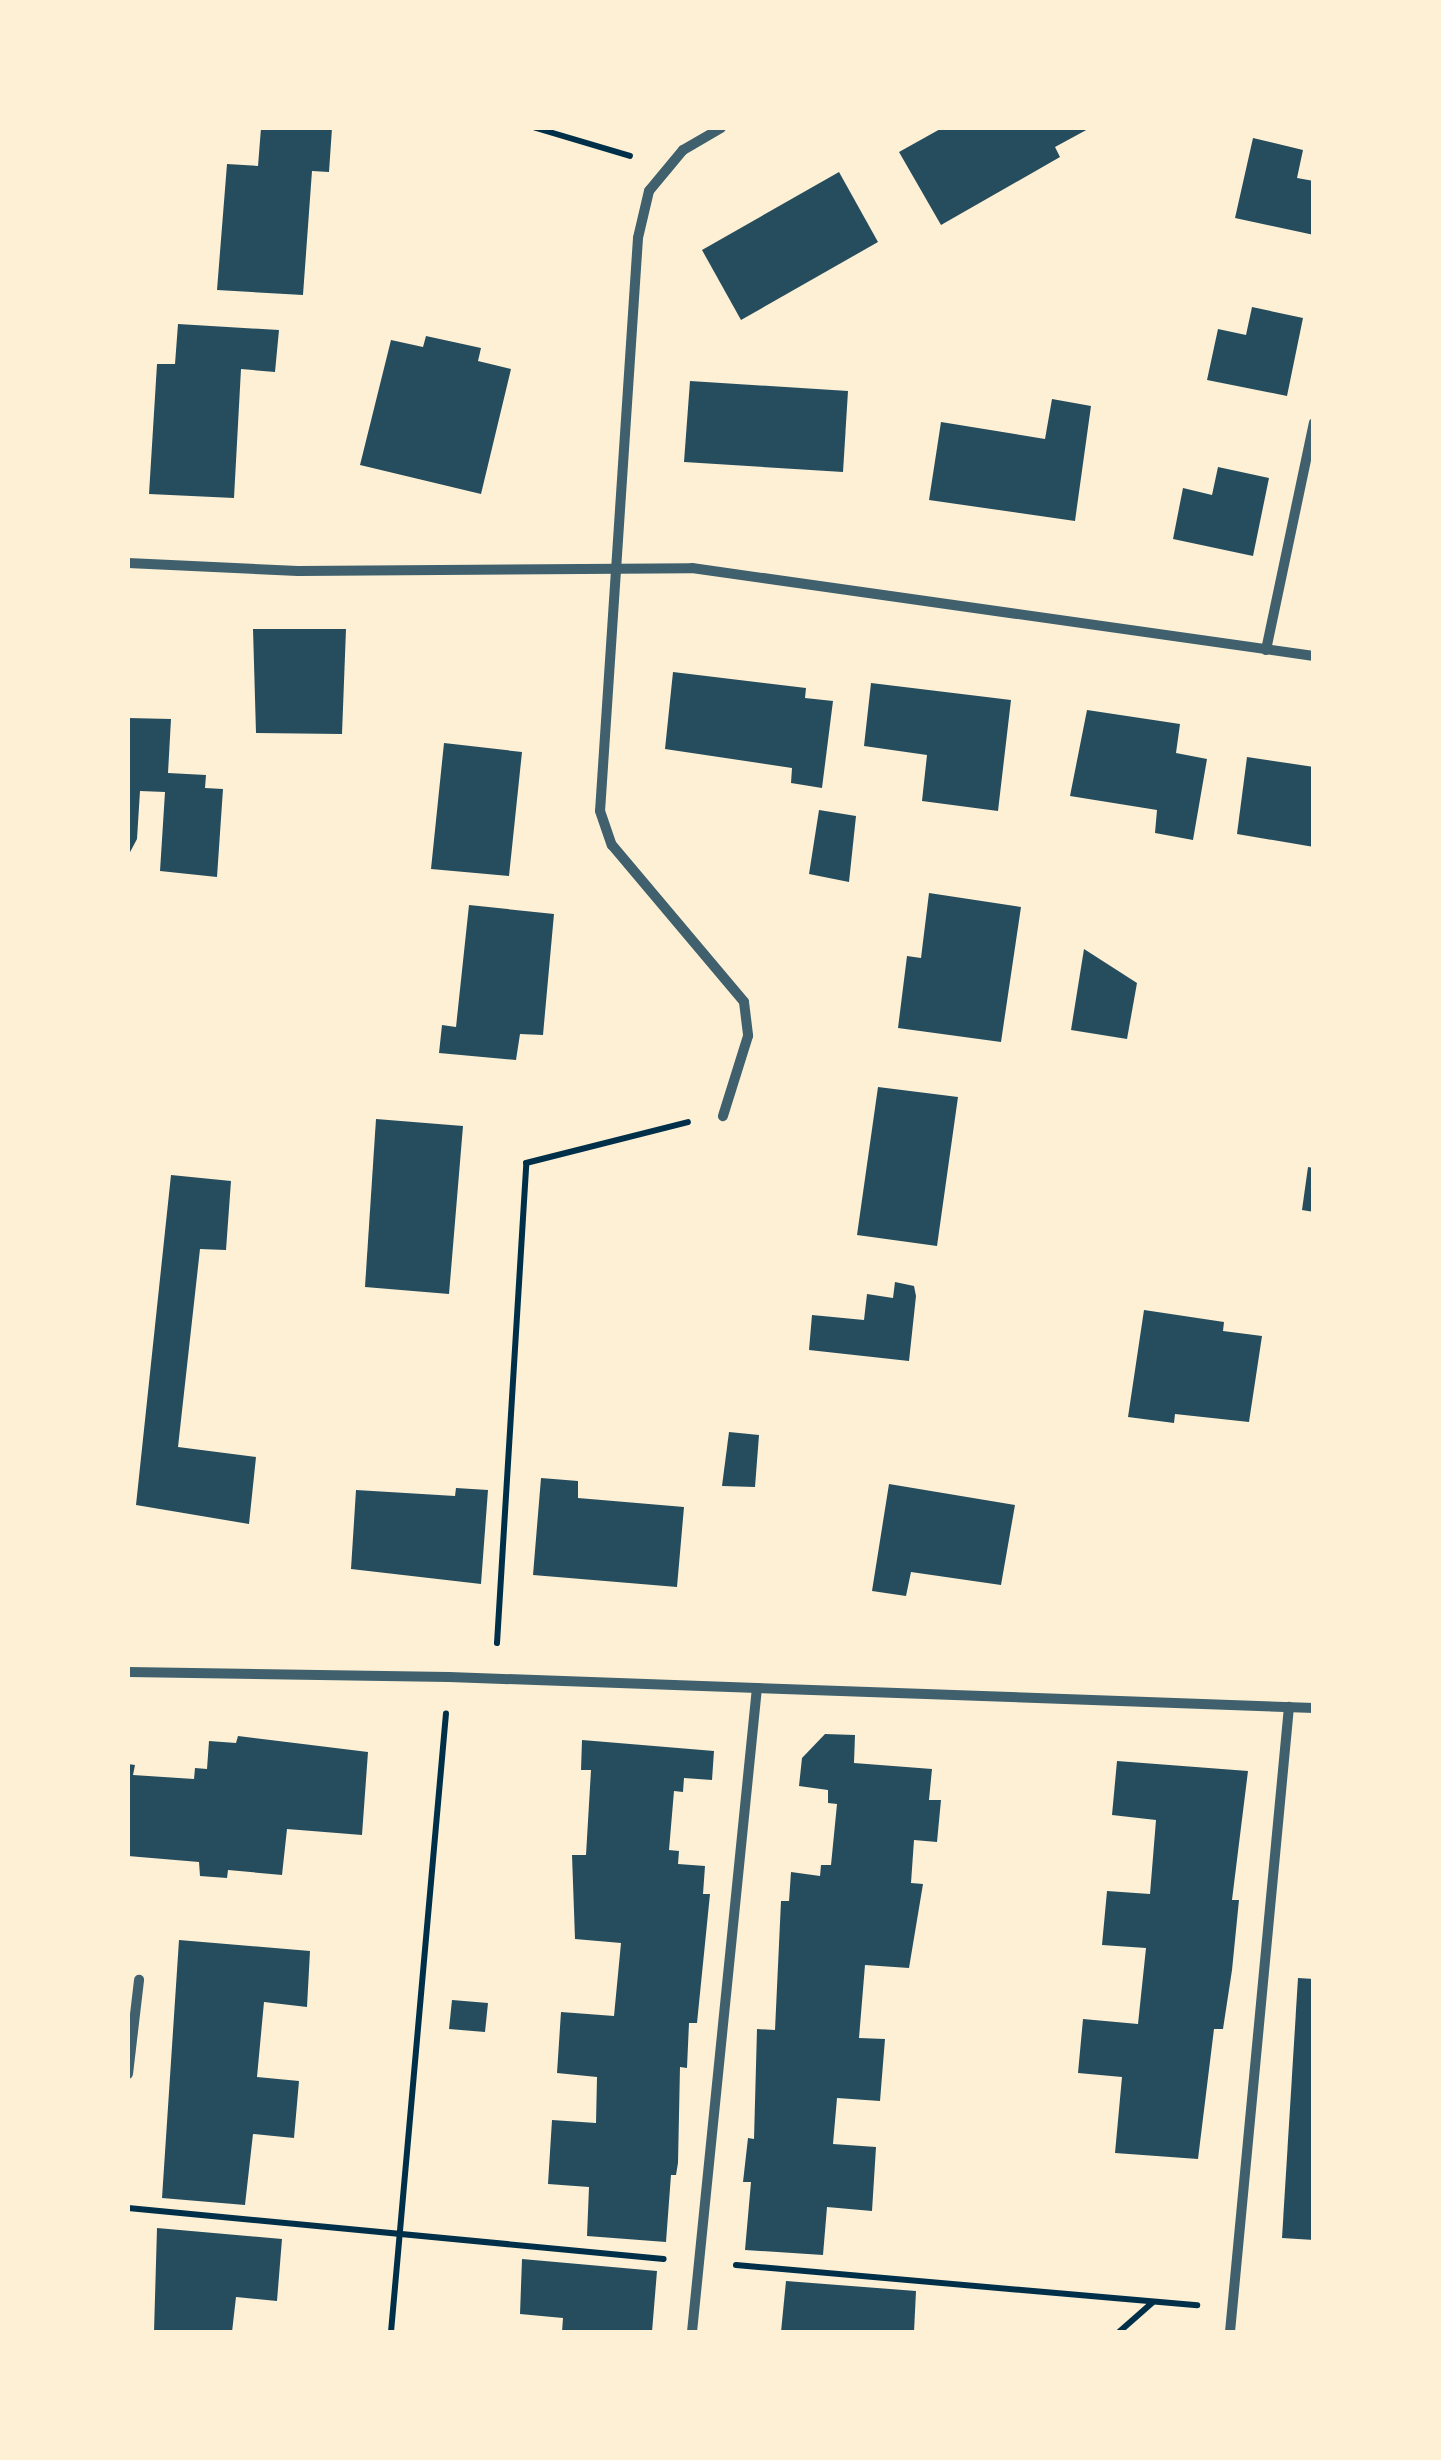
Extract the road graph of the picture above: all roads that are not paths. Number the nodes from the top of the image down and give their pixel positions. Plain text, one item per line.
1 (722, 128) edge
2 (1314, 423) edge
3 (128, 563) edge
4 (612, 567) junction
5 (1266, 650) junction
6 (1314, 656) edge
7 (723, 1116) road end
8 (128, 1672) edge
9 (758, 1688) junction
10 (1289, 1707) junction
11 (1314, 1708) edge
12 (139, 1980) dead end
13 (128, 2074) edge
14 (692, 2332) edge
15 (1230, 2332) edge

1 - 4 street
2 - 5 street
3 - 4 street
4 - 5 street
4 - 7 street
5 - 6 street
8 - 9 street
9 - 10 street
9 - 14 street
10 - 11 street
10 - 15 street
12 - 13 street

